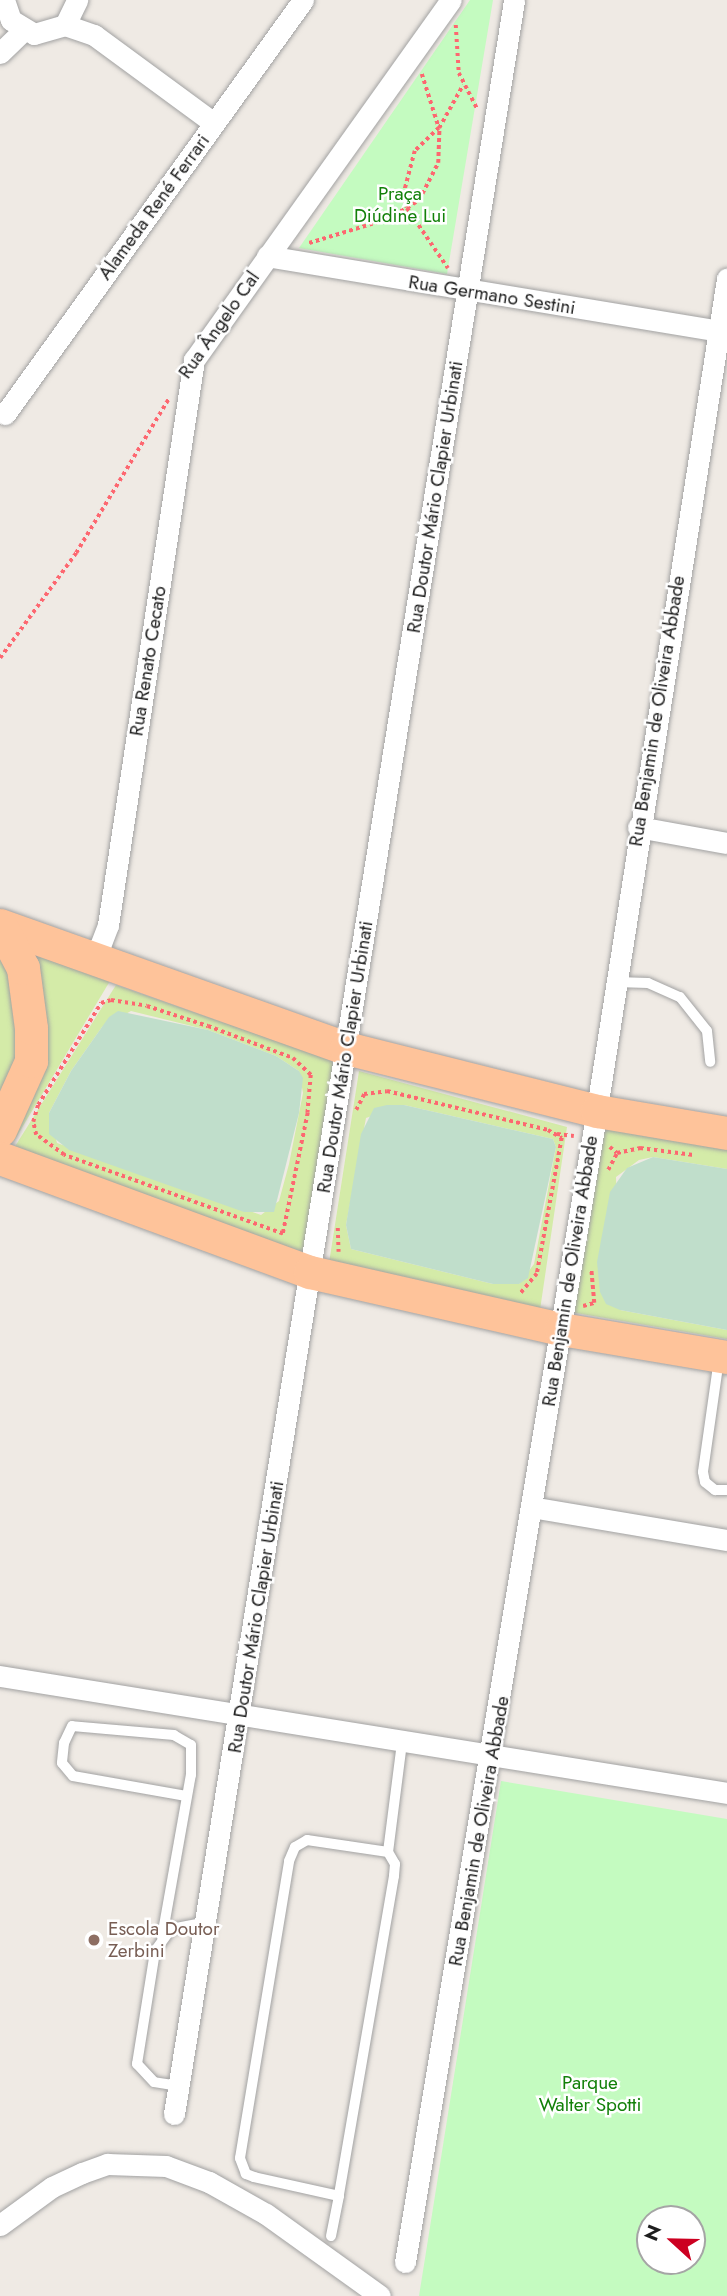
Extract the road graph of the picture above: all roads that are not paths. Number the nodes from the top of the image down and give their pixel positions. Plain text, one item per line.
1 (303, 0) edge
2 (514, 0) edge
3 (453, 10) edge
4 (72, 11) edge
5 (13, 17) edge
6 (0, 44) edge
7 (0, 53) edge
8 (214, 123) junction
9 (267, 256) junction
10 (727, 279) edge
11 (468, 292) junction
12 (718, 331) junction
13 (194, 360) joint
14 (5, 414) dead end
15 (638, 827) junction
16 (727, 843) edge
17 (1, 926) edge
18 (88, 956) junction
19 (616, 982) junction
20 (346, 1048) junction
21 (710, 1062) dead end
22 (594, 1125) junction
23 (0, 1130) edge
24 (727, 1133) edge
25 (0, 1158) edge
26 (310, 1272) junction
27 (561, 1329) junction
28 (723, 1357) edge
29 (727, 1490) edge
30 (531, 1507) junction
31 (727, 1540) edge
32 (0, 1676) edge
33 (240, 1715) junction
34 (402, 1742) junction
35 (492, 1757) junction
36 (727, 1793) edge
37 (186, 1796) junction
38 (388, 1852) junction
39 (206, 1922) junction
40 (162, 1937) junction
41 (178, 2085) junction
42 (174, 2114) dead end
43 (339, 2196) junction
44 (1, 2224) edge
45 (331, 2236) dead end
46 (405, 2262) dead end
47 (380, 2296) edge

1 - 8 street, Alameda René Ferrari
2 - 11 street, Rua Doutor Mário Clapier Urbinati
3 - 9 street, Rua Ângelo Cal
4 - 5 street
4 - 8 street
5 - 6 street
5 - 7 street
8 - 14 street, Alameda René Ferrari
9 - 11 street, Rua Germano Sestini
9 - 13 street, Rua Ângelo Cal
10 - 12 street, Rua Benjamin de Oliveira Abbade
11 - 12 street, Rua Germano Sestini
11 - 20 street, Rua Doutor Mário Clapier Urbinati
12 - 15 street, Rua Benjamin de Oliveira Abbade
13 - 18 street, Rua Renato Cecato
15 - 16 street
15 - 19 street, Rua Benjamin de Oliveira Abbade
17 - 18 main road
17 - 23 main road
18 - 20 main road
19 - 21 lane
19 - 22 street, Rua Benjamin de Oliveira Abbade
20 - 22 main road
20 - 26 street, Rua Doutor Mário Clapier Urbinati
22 - 24 main road
22 - 27 street, Rua Benjamin de Oliveira Abbade
25 - 26 main road
26 - 27 main road
26 - 33 street, Rua Doutor Mário Clapier Urbinati
27 - 28 main road
27 - 30 street, Rua Benjamin de Oliveira Abbade
28 - 29 lane
30 - 31 street
30 - 35 street, Rua Benjamin de Oliveira Abbade
32 - 33 street
33 - 34 street
33 - 39 street, Rua Doutor Mário Clapier Urbinati
34 - 35 street
34 - 38 lane
35 - 36 street
35 - 46 street, Rua Benjamin de Oliveira Abbade
37 - 37 lane
37 - 40 lane
38 - 43 lane
38 - 43 lane
39 - 40 lane
39 - 41 street, Rua Doutor Mário Clapier Urbinati
40 - 41 lane
41 - 42 street, Rua Doutor Mário Clapier Urbinati
43 - 45 lane
44 - 47 street

